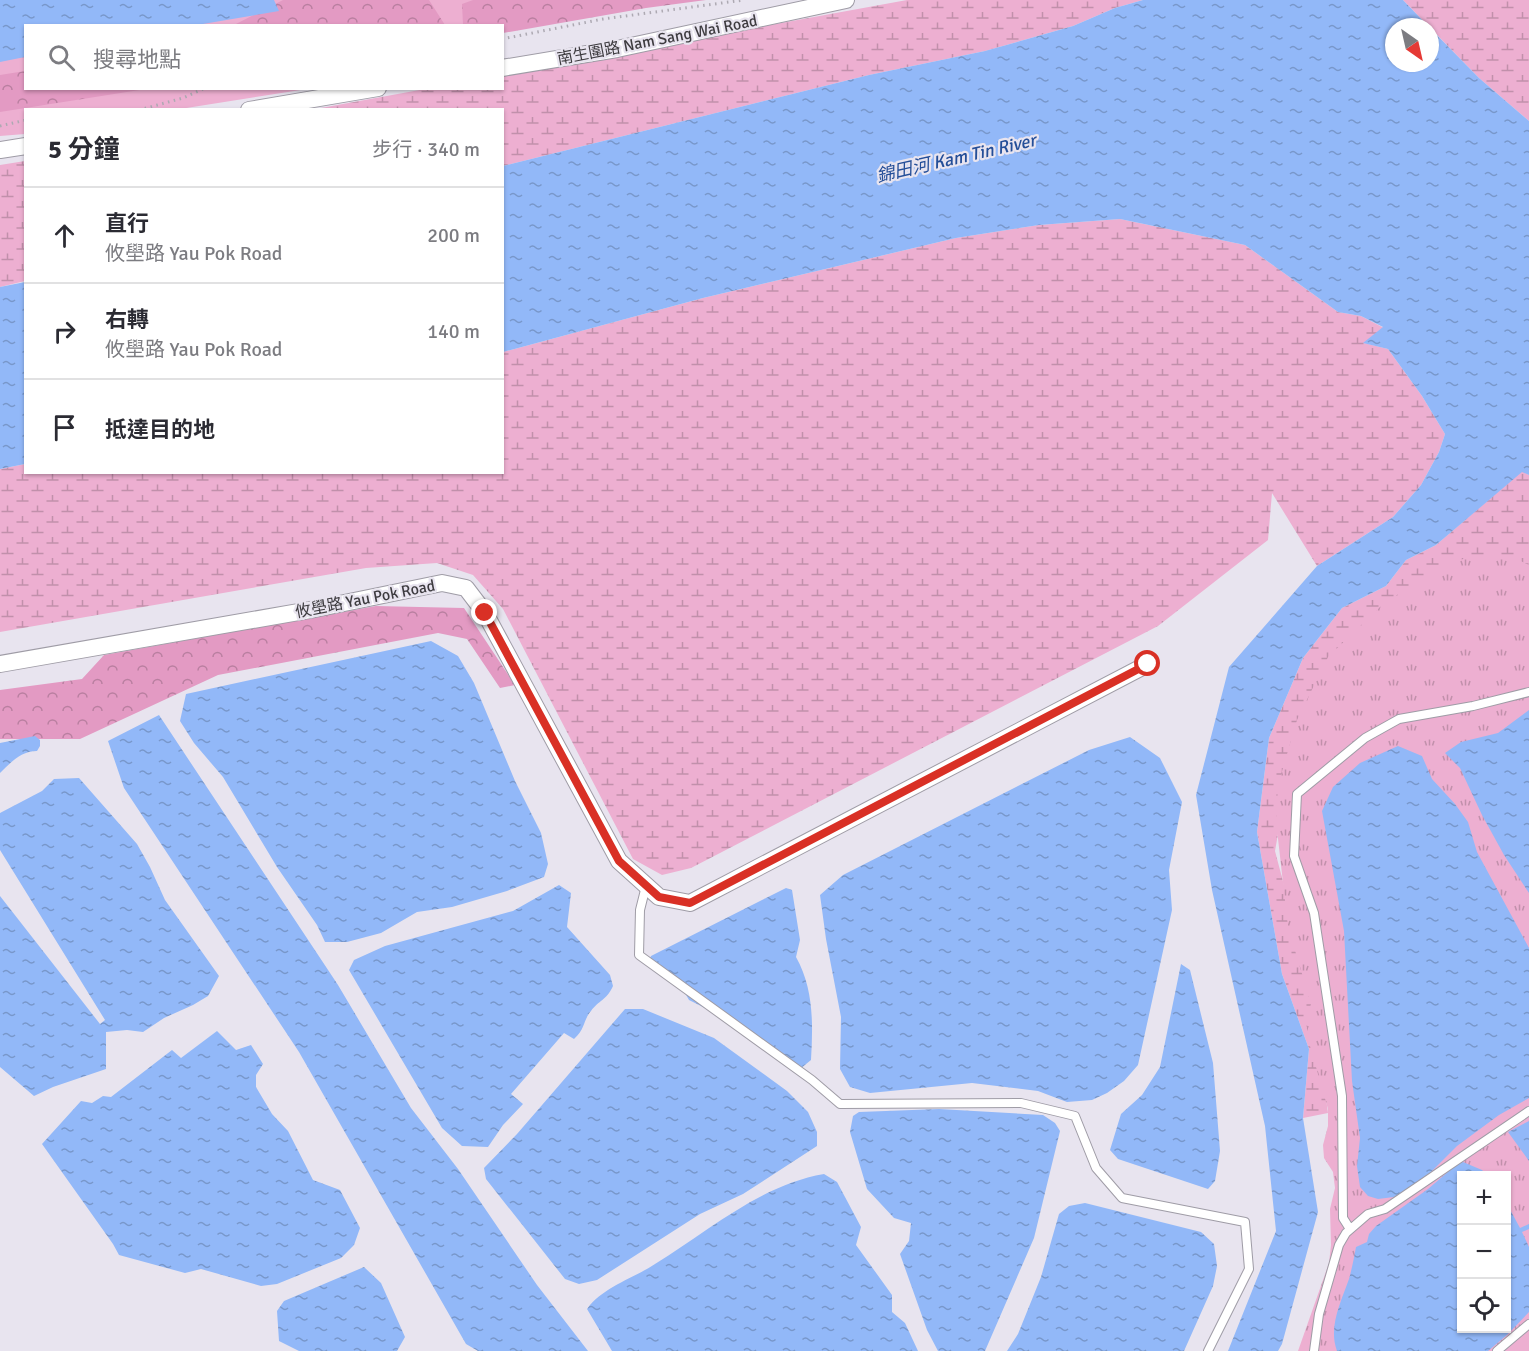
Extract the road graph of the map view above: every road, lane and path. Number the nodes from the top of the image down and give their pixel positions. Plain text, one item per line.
1 (744, 0) edge
2 (846, 0) edge
3 (504, 39) edge
4 (504, 68) edge
5 (201, 90) edge
6 (366, 90) edge
7 (147, 108) edge
8 (261, 108) edge
9 (24, 120) edge
10 (0, 126) edge
11 (24, 146) edge
12 (0, 150) edge
13 (0, 664) edge
14 (1148, 664) dead end
15 (1529, 692) edge
16 (647, 886) junction
17 (1529, 1111) edge
18 (1350, 1229) junction
19 (1529, 1324) edge
20 (1208, 1351) edge
21 (1314, 1351) edge
22 (1497, 1351) edge

1 - 3 path
2 - 4 street, 南生圍路 Nam Sang Wai Road
5 - 7 path
6 - 8 street
9 - 10 path
11 - 12 street
13 - 16 street, 攸壆路 Yau Pok Road
14 - 16 street, 攸壆路 Yau Pok Road
15 - 18 lane
16 - 20 lane
17 - 18 lane
18 - 21 lane
19 - 22 lane

